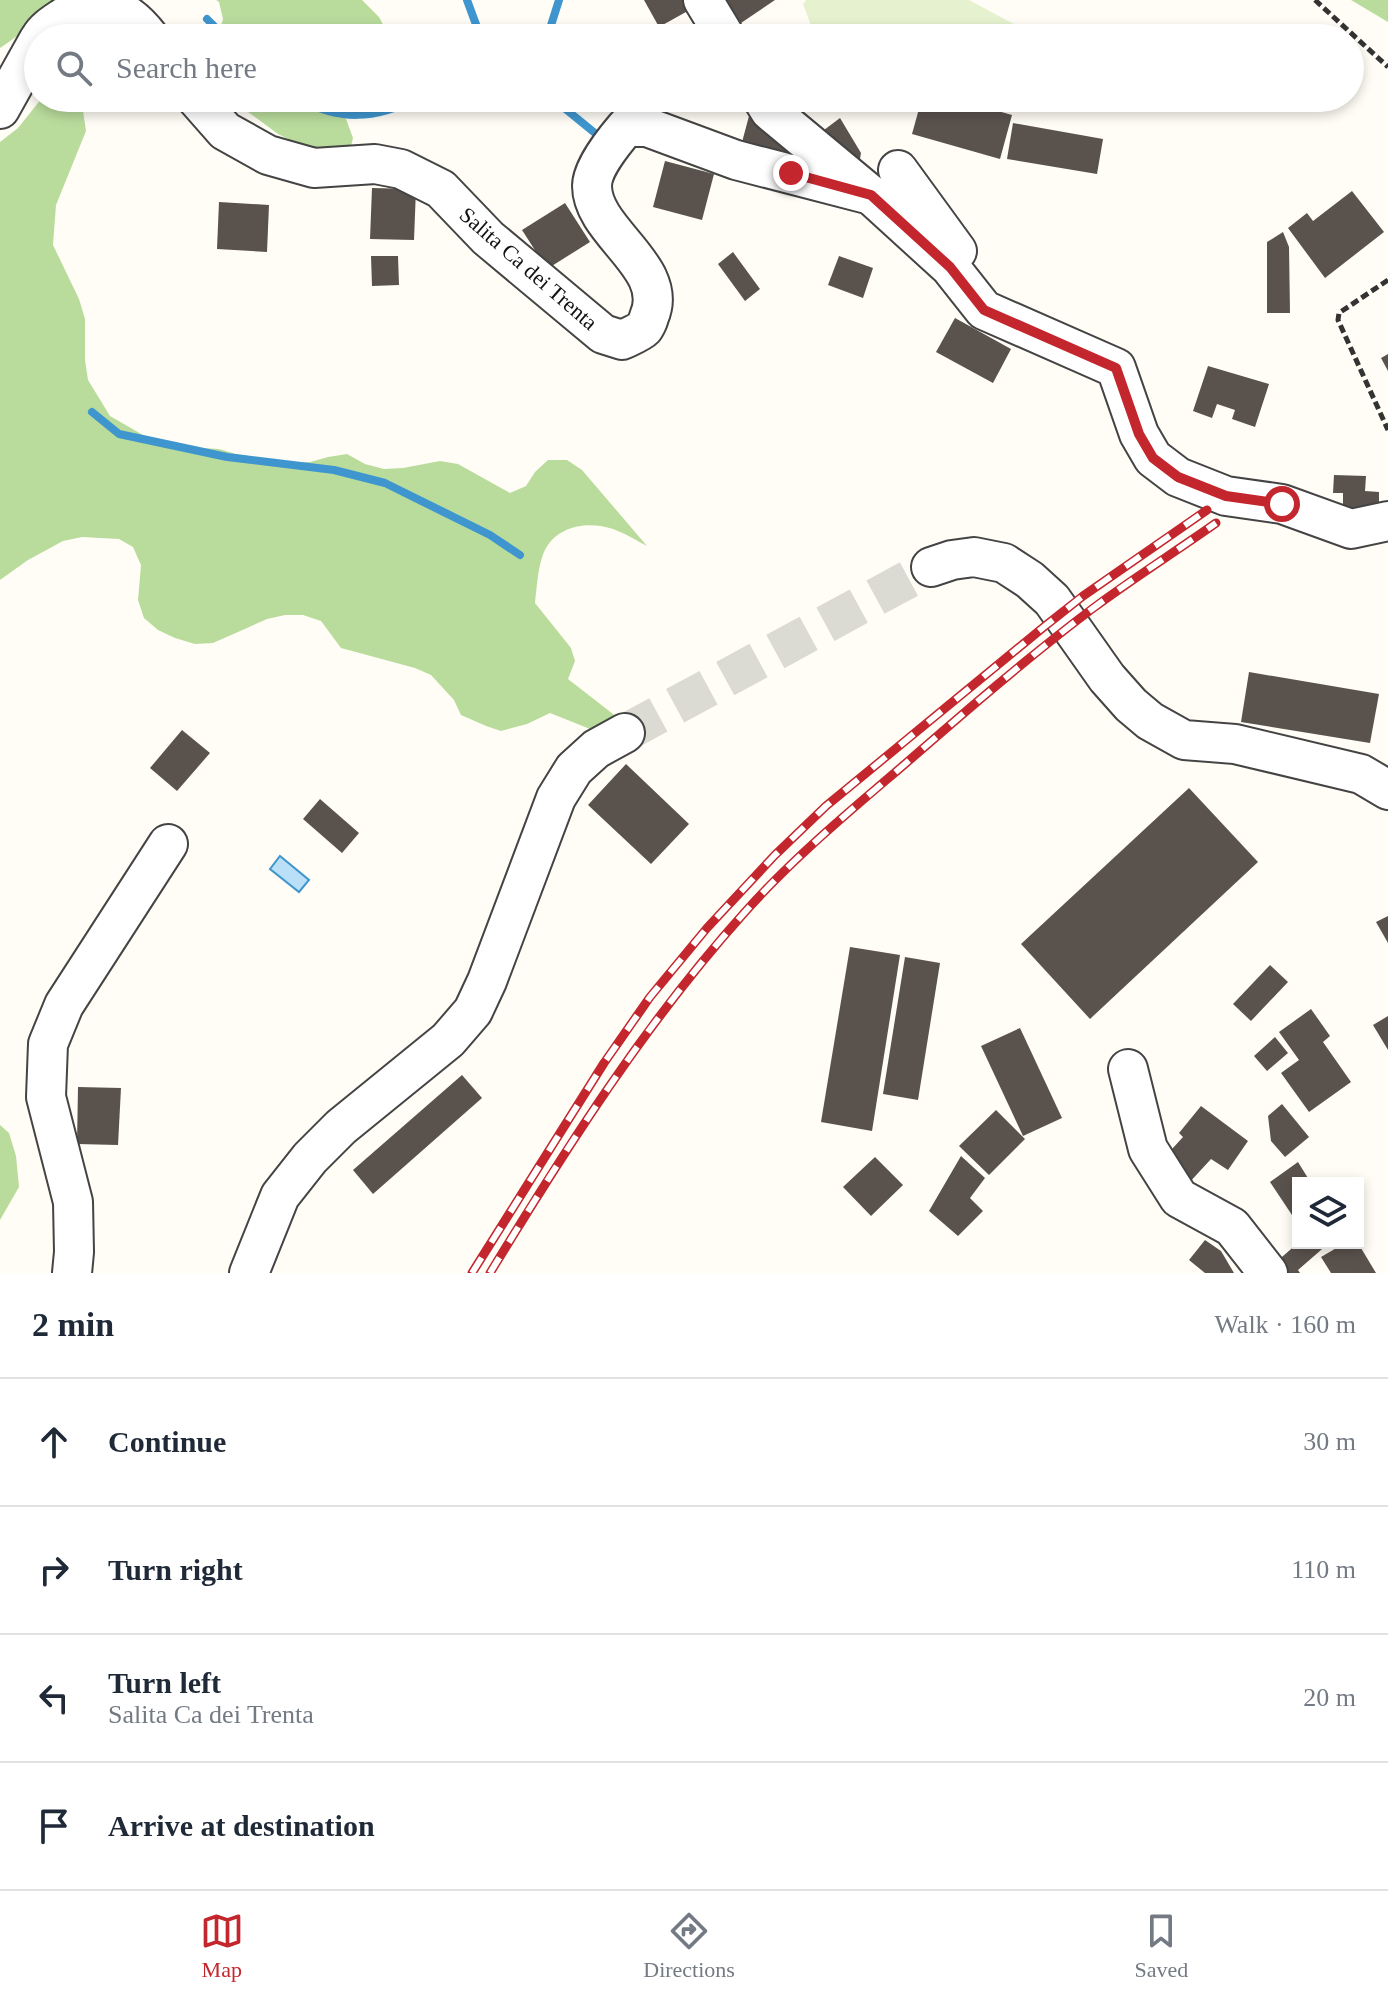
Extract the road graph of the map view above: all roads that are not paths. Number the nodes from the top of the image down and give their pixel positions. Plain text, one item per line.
1 (703, 0) edge
2 (54, 24) edge
3 (139, 24) edge
4 (718, 24) edge
5 (24, 67) edge
6 (0, 109) edge
7 (208, 112) edge
8 (772, 112) edge
9 (884, 182) junction
10 (1388, 521) edge
11 (931, 567) tunnel mouth
12 (625, 733) tunnel mouth
13 (1380, 786) edge
14 (168, 844) dead end
15 (1128, 1069) dead end
16 (72, 1273) edge
17 (249, 1273) edge
18 (1268, 1273) edge

1 - 4 street
2 - 3 street
5 - 6 street
7 - 9 street, Salita Ca dei Trenta
8 - 9 street
9 - 10 street
11 - 13 street
12 - 17 street
14 - 16 street
15 - 18 street

